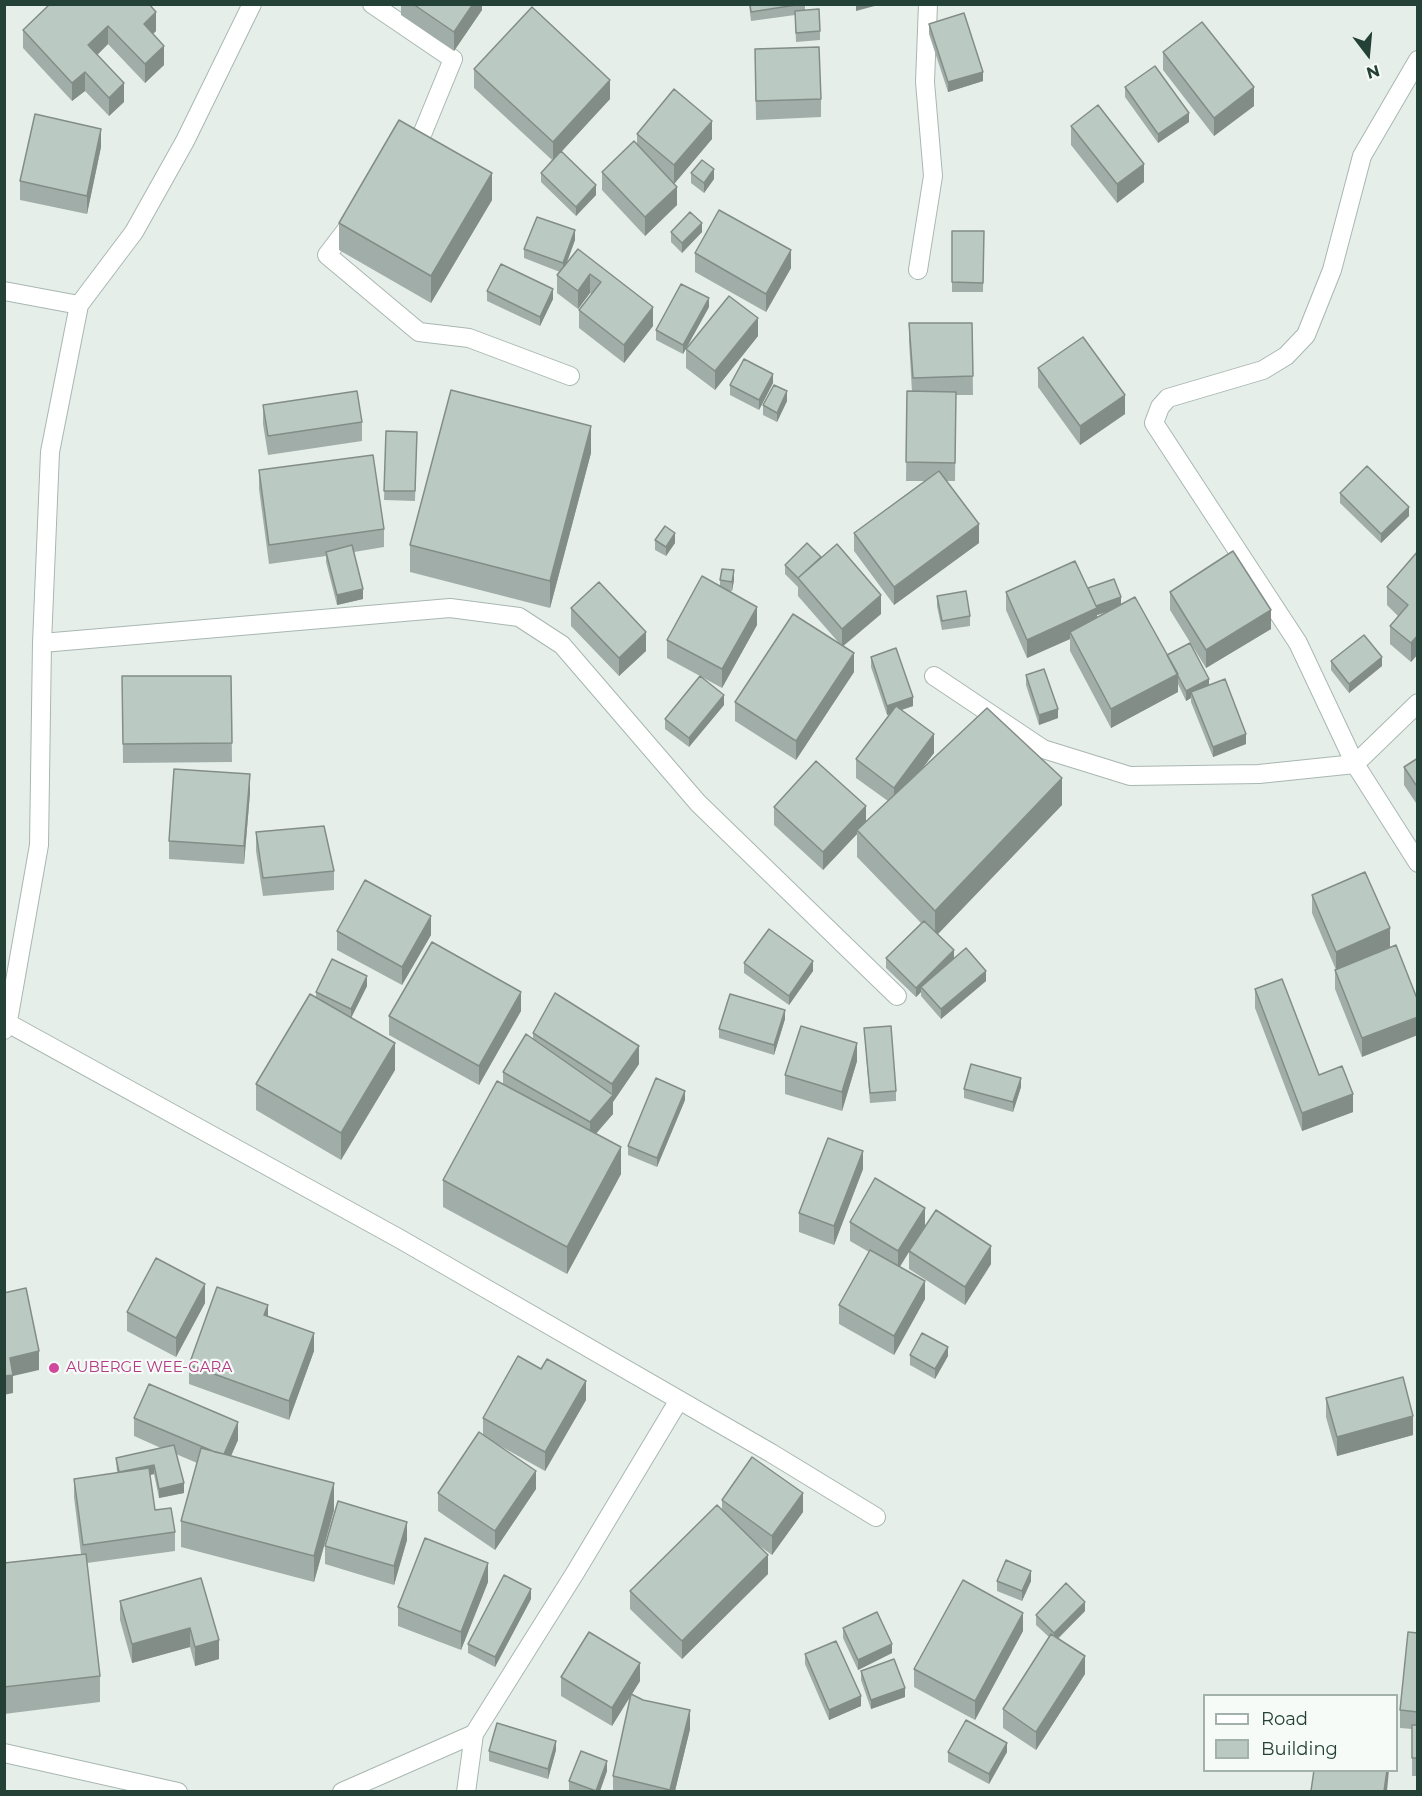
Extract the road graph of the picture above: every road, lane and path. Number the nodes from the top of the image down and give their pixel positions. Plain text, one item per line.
1 (252, 4) edge
2 (372, 4) edge
3 (928, 4) edge
4 (1418, 60) edge
5 (395, 167) edge
6 (361, 211) edge
7 (918, 270) dead end
8 (4, 291) edge
9 (79, 305) junction
10 (570, 376) dead end
11 (42, 643) junction
12 (934, 676) dead end
13 (1418, 703) edge
14 (1355, 764) junction
15 (1418, 863) edge
16 (897, 996) dead end
17 (6, 1024) edge
18 (679, 1400) junction
19 (876, 1517) dead end
20 (474, 1734) junction
21 (4, 1753) edge
22 (178, 1791) edge
23 (342, 1791) edge
24 (466, 1791) edge

1 - 9 street
2 - 5 street
3 - 7 street
4 - 14 street
6 - 10 street
8 - 9 street
9 - 11 street
11 - 16 street
11 - 17 street
12 - 14 street
13 - 14 street
14 - 15 street
17 - 18 street
18 - 19 street
18 - 20 street
20 - 23 street
20 - 24 street
21 - 22 street

